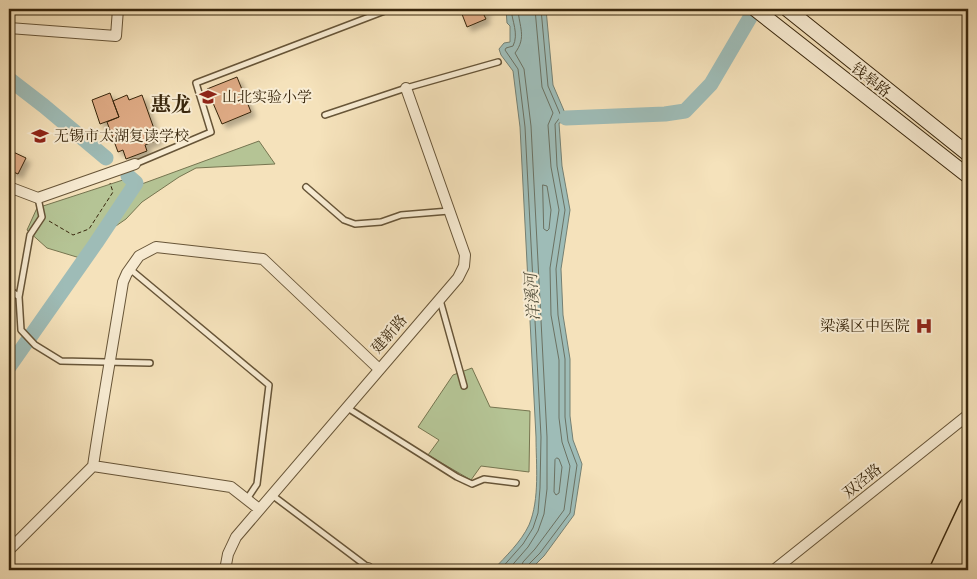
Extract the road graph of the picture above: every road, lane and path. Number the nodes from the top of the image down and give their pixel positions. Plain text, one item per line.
1 (118, 9) edge
2 (390, 9) edge
3 (755, 9) edge
4 (787, 9) edge
5 (9, 28) edge
6 (498, 62) dead end
7 (406, 88) junction
8 (324, 115) dead end
9 (968, 154) edge
10 (135, 164) joint
11 (107, 174) junction
12 (968, 176) edge
13 (9, 187) edge
14 (306, 187) dead end
15 (38, 198) junction
16 (449, 211) junction
17 (42, 217) junction
18 (130, 269) junction
19 (9, 289) edge
20 (19, 297) junction
21 (440, 299) junction
22 (110, 362) junction
23 (150, 363) dead end
24 (379, 369) junction
25 (464, 386) dead end
26 (346, 407) junction
27 (968, 415) edge
28 (93, 466) junction
29 (516, 483) dead end
30 (271, 495) junction
31 (247, 499) junction
32 (968, 506) edge
33 (259, 509) junction
34 (964, 528) edge
35 (9, 550) edge
36 (369, 569) edge
37 (225, 570) edge
38 (774, 570) edge
39 (938, 570) edge
40 (951, 570) edge

1 - 5 street
2 - 10 lane
3 - 12 main road, 钱皋路
4 - 9 main road, 钱皋路
6 - 7 lane
7 - 8 lane
7 - 16 street, 建新路
10 - 11 street
11 - 15 street
11 - 17 path
13 - 15 street
14 - 16 lane
15 - 17 lane
16 - 21 street, 建新路
17 - 20 lane
18 - 22 street
18 - 24 street
18 - 31 lane
19 - 20 lane
20 - 22 lane
21 - 24 street, 建新路
21 - 25 lane
22 - 23 lane
22 - 28 street
24 - 26 street, 建新路
26 - 29 lane
26 - 30 street, 建新路
27 - 38 street, 双泾路
28 - 31 street
28 - 35 street
30 - 33 street, 建新路
30 - 36 lane
31 - 33 street
32 - 34 highway
33 - 37 street, 建新路
34 - 39 highway
34 - 40 highway

